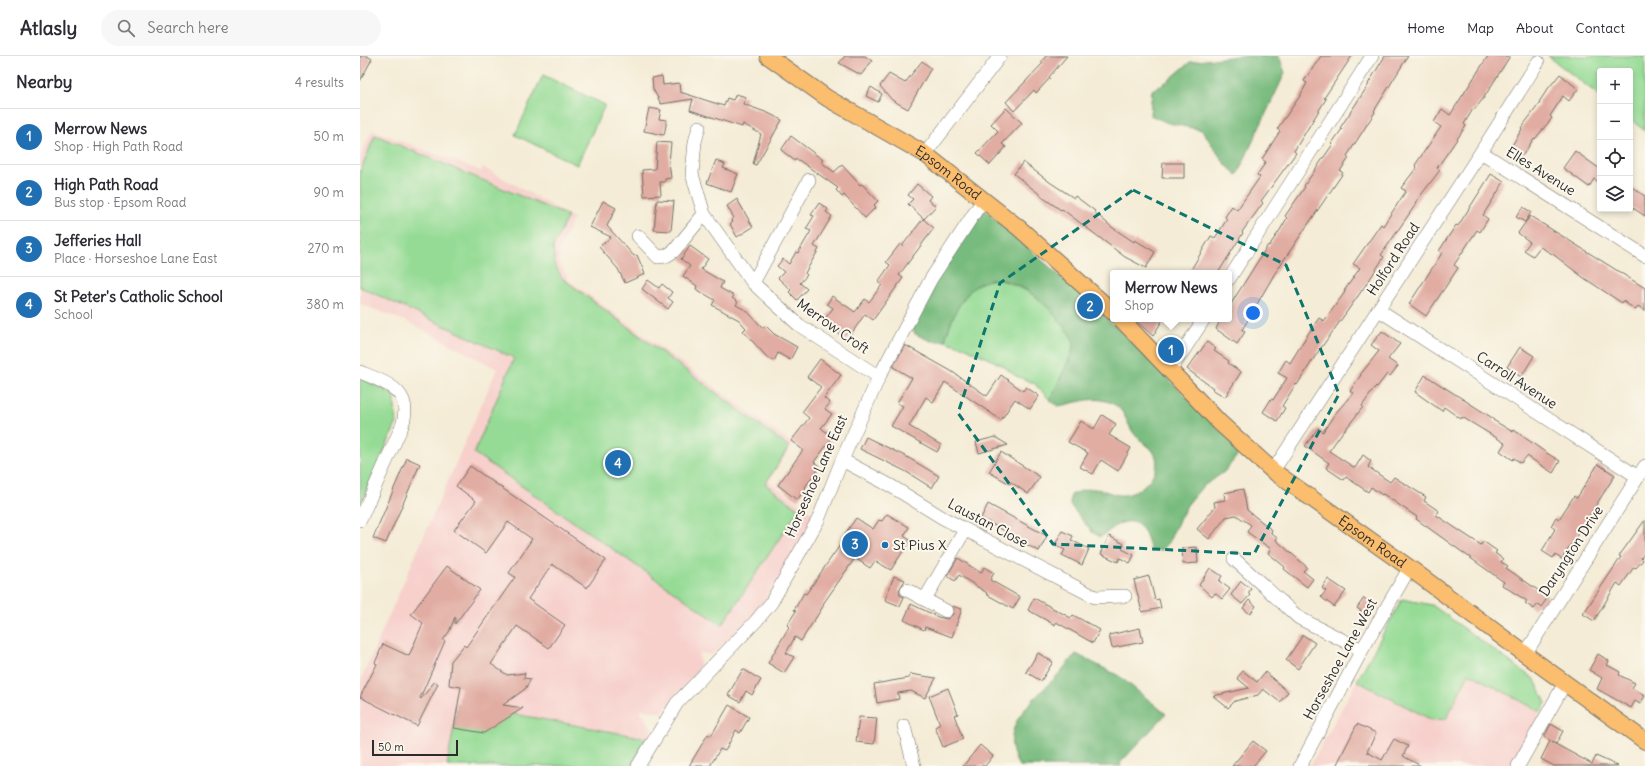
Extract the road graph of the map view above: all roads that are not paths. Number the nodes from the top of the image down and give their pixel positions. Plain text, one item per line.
1 (768, 56) edge
2 (1000, 56) edge
3 (1372, 56) edge
4 (1538, 62) dead end
5 (699, 127) dead end
6 (1481, 152) junction
7 (925, 154) junction
8 (809, 180) dead end
9 (984, 200) junction
10 (704, 214) junction
11 (638, 236) dead end
12 (1645, 256) edge
13 (1232, 274) edge
14 (753, 283) junction
15 (1110, 309) edge
16 (1379, 310) junction
17 (1124, 322) edge
18 (1202, 322) edge
19 (1170, 371) junction
20 (360, 372) edge
21 (878, 377) junction
22 (842, 460) junction
23 (1645, 466) edge
24 (1273, 471) junction
25 (1638, 477) junction
26 (360, 520) edge
27 (965, 530) junction
28 (1234, 558) dead end
29 (1411, 569) junction
30 (907, 590) dead end
31 (1125, 596) dead end
32 (925, 599) junction
33 (946, 611) dead end
34 (1362, 650) junction
35 (1525, 654) junction
36 (1566, 683) junction
37 (904, 726) dead end
38 (1643, 734) edge
39 (638, 766) edge
40 (914, 766) edge
41 (1300, 766) edge
42 (1518, 766) edge

1 - 7 main road, Epsom Road
2 - 7 street
3 - 13 street
4 - 6 street, Holford Road
5 - 10 street, Merrow Croft
6 - 12 street, Elles Avenue
6 - 16 street, Holford Road
7 - 9 main road, Epsom Road
8 - 14 street
9 - 15 main road, Epsom Road
9 - 21 street, Horseshoe Lane East
10 - 11 street
10 - 14 street, Merrow Croft
14 - 21 street, Merrow Croft
16 - 24 street, Holford Road
16 - 25 street, Carroll Avenue
17 - 19 main road, Epsom Road
18 - 19 street
19 - 24 main road, Epsom Road
20 - 26 street
21 - 22 street, Horseshoe Lane East
22 - 27 street, Laustan Close
22 - 39 street, Horseshoe Lane East
23 - 25 street, Daryngton Drive
24 - 29 main road, Epsom Road
25 - 35 street, Daryngton Drive
27 - 31 street, Laustan Close
27 - 32 street
28 - 34 street
29 - 34 street, Horseshoe Lane West
29 - 35 main road, Epsom Road
30 - 32 street
32 - 33 street
34 - 41 street, Horseshoe Lane West
35 - 36 main road, Epsom Road
36 - 38 main road, Epsom Road
36 - 42 street
37 - 40 street

